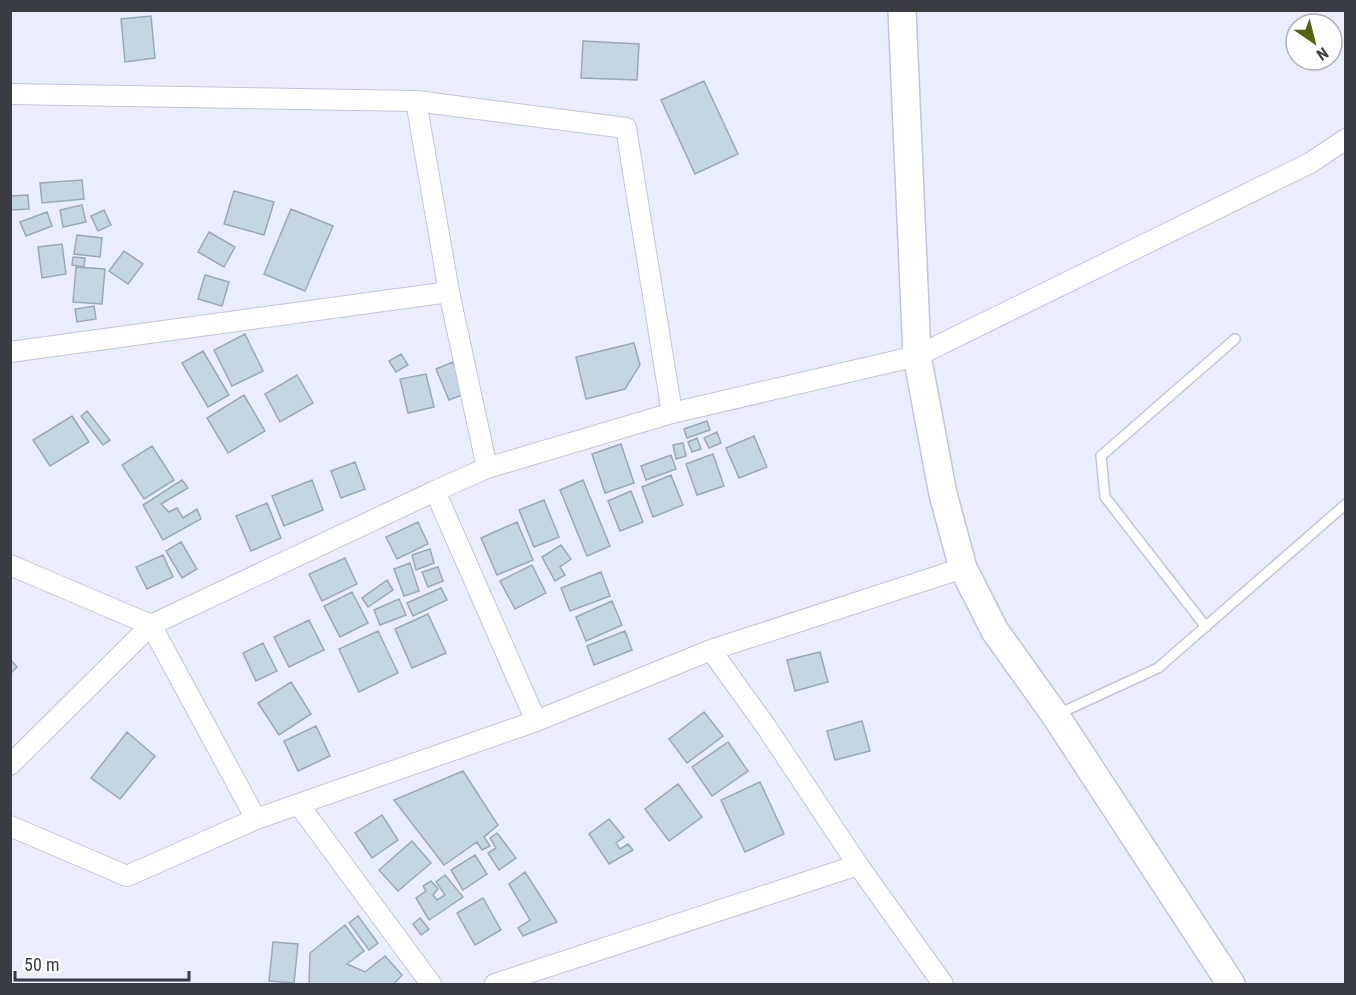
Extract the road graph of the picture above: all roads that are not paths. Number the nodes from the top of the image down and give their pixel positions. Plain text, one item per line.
1 (902, 10) edge
2 (10, 94) edge
3 (417, 101) junction
4 (1346, 139) edge
5 (449, 292) junction
6 (1235, 339) dead end
7 (10, 352) edge
8 (917, 357) junction
9 (672, 413) junction
10 (487, 468) junction
11 (435, 491) junction
12 (1346, 504) edge
13 (10, 565) edge
14 (963, 568) junction
15 (152, 625) junction
16 (1206, 627) junction
17 (711, 650) junction
18 (1055, 715) junction
19 (536, 721) junction
20 (10, 765) edge
21 (299, 805) junction
22 (256, 819) junction
23 (10, 826) edge
24 (858, 865) junction
25 (431, 984) edge
26 (495, 984) edge
27 (943, 984) edge
28 (1231, 984) edge

1 - 8 street
2 - 3 street
3 - 5 street
3 - 9 street
4 - 8 street
5 - 7 street
5 - 10 street
6 - 16 lane
8 - 9 street
8 - 14 street
9 - 10 street
10 - 11 street
11 - 15 street
11 - 19 street
12 - 16 lane
13 - 15 street
14 - 17 street
14 - 18 street
15 - 20 street
15 - 22 street
16 - 18 lane
17 - 19 street
17 - 24 street
18 - 28 street
19 - 21 street
21 - 22 street
21 - 25 street
22 - 23 street
24 - 26 street
24 - 27 street

